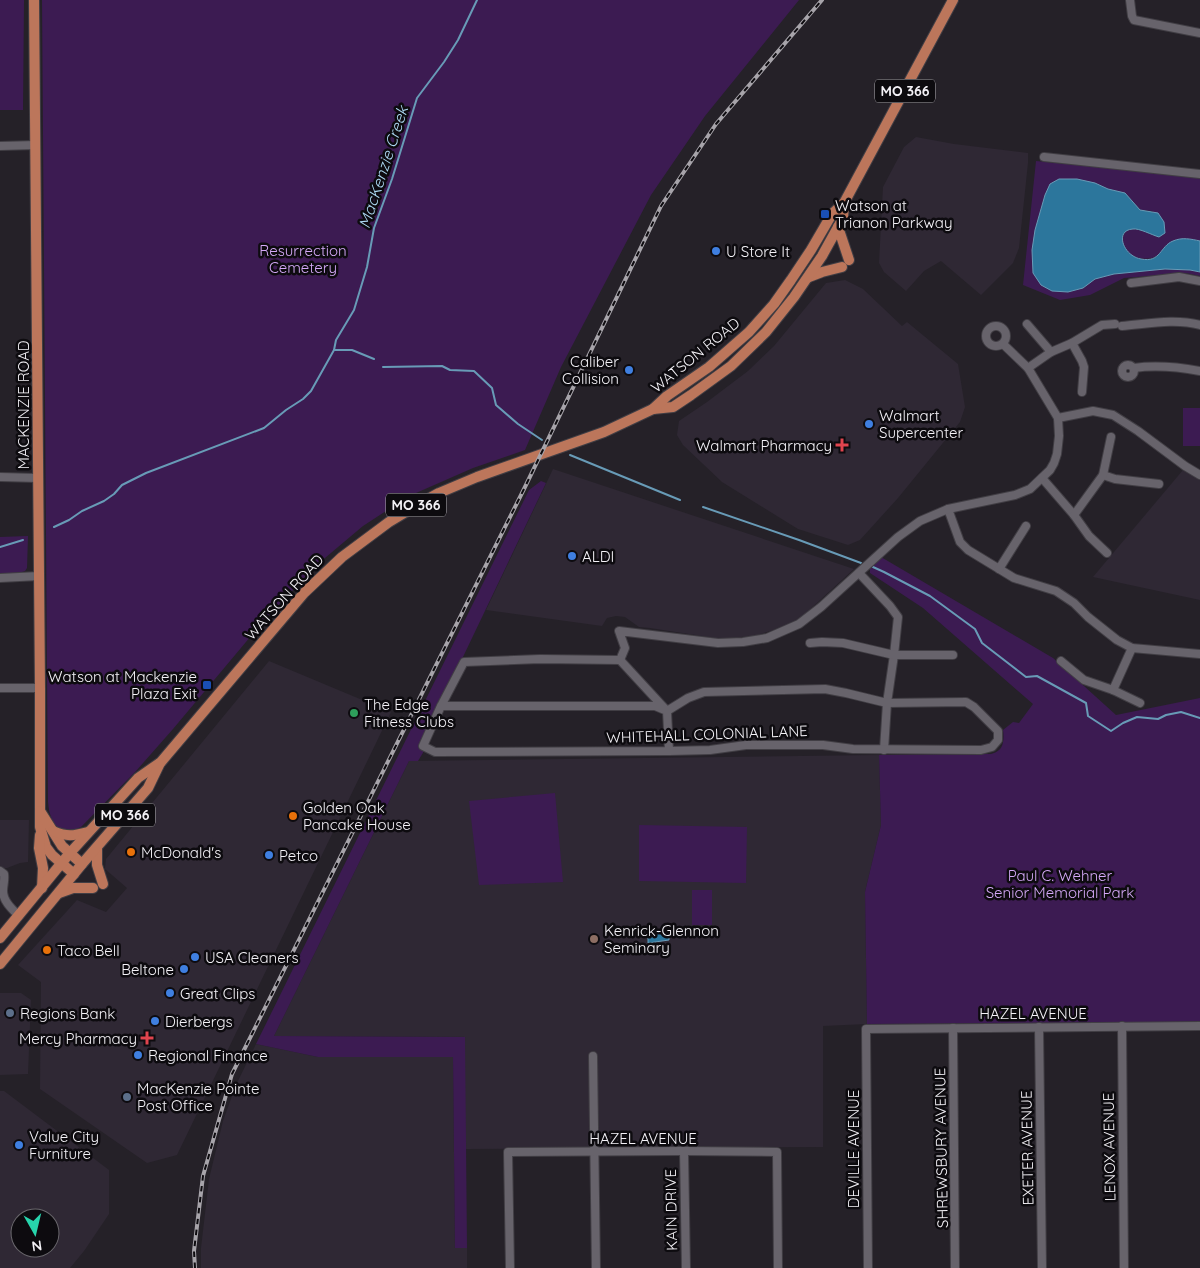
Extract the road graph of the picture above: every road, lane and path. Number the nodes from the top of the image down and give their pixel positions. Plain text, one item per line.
1 (34, 0) edge
2 (953, 0) edge
3 (1130, 0) edge
4 (1200, 33) edge
5 (36, 145) junction
6 (0, 146) edge
7 (1044, 158) dead end
8 (1200, 174) edge
9 (844, 203) junction
10 (838, 227) junction
11 (808, 277) junction
12 (1200, 281) edge
13 (1131, 283) dead end
14 (1027, 324) dead end
15 (1200, 326) edge
16 (1072, 343) junction
17 (1003, 344) dead end
18 (1051, 352) junction
19 (1028, 368) junction
20 (1134, 368) dead end
21 (1200, 371) edge
22 (1082, 392) dead end
23 (653, 409) junction
24 (1058, 418) junction
25 (1111, 437) dead end
26 (1103, 475) junction
27 (1200, 475) edge
28 (0, 477) edge
29 (38, 478) junction
30 (1042, 478) junction
31 (1159, 484) dead end
32 (948, 509) junction
33 (1074, 515) junction
34 (1026, 526) dead end
35 (1107, 553) dead end
36 (999, 569) junction
37 (859, 573) junction
38 (39, 576) junction
39 (0, 578) edge
40 (810, 643) dead end
41 (1132, 648) junction
42 (1200, 654) edge
43 (894, 655) junction
44 (953, 655) dead end
45 (620, 660) junction
46 (1061, 661) dead end
47 (0, 688) edge
48 (40, 688) junction
49 (1113, 690) junction
50 (886, 703) junction
51 (1140, 703) dead end
52 (441, 706) junction
53 (667, 711) junction
54 (884, 750) junction
55 (669, 751) junction
56 (161, 762) junction
57 (40, 810) junction
58 (40, 826) junction
59 (53, 831) junction
60 (89, 832) junction
61 (97, 848) junction
62 (70, 854) junction
63 (62, 864) junction
64 (82, 864) junction
65 (1, 871) edge
66 (74, 874) junction
67 (103, 884) dead end
68 (42, 888) junction
69 (93, 888) dead end
70 (1, 889) edge
71 (58, 894) junction
72 (19, 916) junction
73 (0, 938) edge
74 (0, 964) edge
75 (1122, 1026) junction
76 (1200, 1026) edge
77 (1039, 1027) junction
78 (953, 1028) junction
79 (866, 1029) joint
80 (593, 1056) dead end
81 (684, 1151) junction
82 (595, 1152) junction
83 (510, 1268) edge
84 (596, 1268) edge
85 (686, 1268) edge
86 (778, 1268) edge
87 (868, 1268) edge
88 (956, 1268) edge
89 (1042, 1268) edge
90 (1124, 1268) edge

1 - 5 main road, MACKENZIE ROAD
2 - 9 main road, WATSON ROAD / MO 366
3 - 4 street
5 - 6 street
5 - 29 main road, MACKENZIE ROAD
7 - 8 street
9 - 10 main road, WATSON ROAD / MO 366
9 - 23 main road, WATSON ROAD / MO 366
10 - 11 main road, WATSON ROAD / MO 366
10 - 11 main road
11 - 23 main road, WATSON ROAD / MO 366
12 - 13 street
14 - 18 street
15 - 16 street
16 - 18 street
16 - 22 street
17 - 19 street
18 - 19 street
19 - 24 street
20 - 21 street
23 - 56 main road, WATSON ROAD / MO 366
24 - 27 street
24 - 30 street
25 - 26 street
26 - 31 street
26 - 33 street
28 - 29 street
29 - 38 main road, MACKENZIE ROAD
30 - 32 street
30 - 33 street
32 - 36 street
32 - 37 street
33 - 35 street
34 - 36 street
36 - 41 street
37 - 43 street
37 - 45 street
38 - 39 street
38 - 48 main road, MACKENZIE ROAD
40 - 43 street
41 - 42 street
41 - 49 street
43 - 44 street
43 - 50 street
45 - 52 street
45 - 53 street
46 - 49 street
47 - 48 street
48 - 57 main road, MACKENZIE ROAD
49 - 51 street
50 - 53 street
50 - 54 street
50 - 54 street, WHITEHALL COLONIAL LANE
52 - 53 street
52 - 55 street, WHITEHALL COLONIAL LANE
53 - 55 street
54 - 55 street, WHITEHALL COLONIAL LANE
56 - 60 main road, WATSON ROAD / MO 366
56 - 61 main road, WATSON ROAD / MO 366
57 - 58 main road, MACKENZIE ROAD
57 - 59 main road
58 - 63 main road, MACKENZIE ROAD
58 - 68 main road
59 - 60 main road
59 - 62 main road
60 - 62 main road, WATSON ROAD / MO 366
61 - 64 main road, WATSON ROAD / MO 366
61 - 67 main road
62 - 63 main road, WATSON ROAD / MO 366
62 - 64 main road
63 - 66 main road, MACKENZIE ROAD
63 - 68 main road, WATSON ROAD / MO 366
64 - 66 main road, WATSON ROAD / MO 366
65 - 70 street
66 - 71 main road, WATSON ROAD / MO 366
68 - 72 main road, WATSON ROAD / MO 366
69 - 71 main road
70 - 72 street
71 - 74 main road, WATSON ROAD / MO 366
72 - 73 main road, WATSON ROAD / MO 366
75 - 76 street, HAZEL AVENUE
75 - 77 street, HAZEL AVENUE
75 - 90 street, LENOX AVENUE
77 - 78 street, HAZEL AVENUE
77 - 89 street, EXETER AVENUE
78 - 79 street, HAZEL AVENUE
78 - 88 street, SHREWSBURY AVENUE
79 - 87 street, DEVILLE AVENUE
80 - 82 street
81 - 82 street, HAZEL AVENUE
81 - 85 street, KAIN DRIVE
81 - 86 street, HAZEL AVENUE
82 - 83 street, HAZEL AVENUE
82 - 84 street

